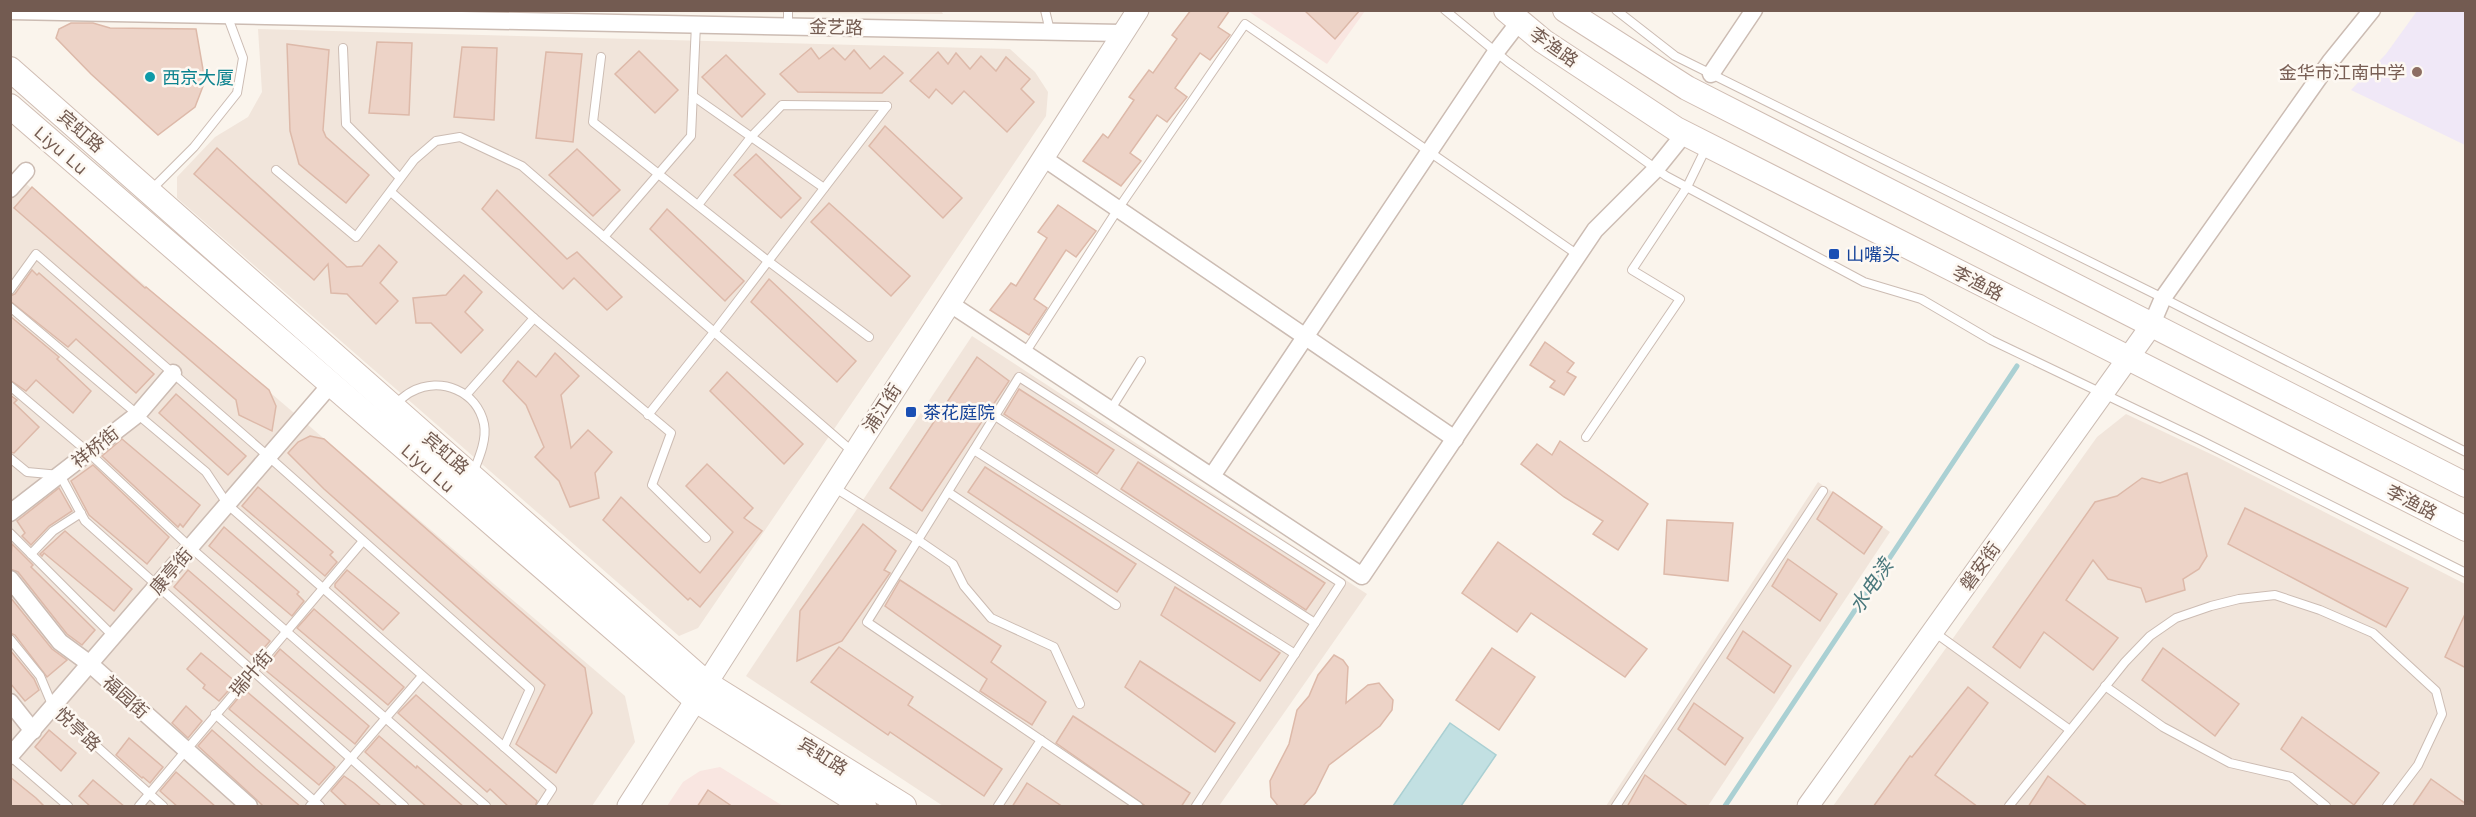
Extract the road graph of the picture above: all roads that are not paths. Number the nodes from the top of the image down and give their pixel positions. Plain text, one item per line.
1 (1046, 10) edge
2 (1138, 10) edge
3 (1445, 10) edge
4 (1565, 10) edge
5 (1616, 10) edge
6 (1754, 10) edge
7 (2372, 10) edge
8 (10, 11) edge
9 (124, 11) edge
10 (339, 14) edge
11 (227, 15) junction
12 (480, 15) edge
13 (1513, 16) edge
14 (788, 18) edge
15 (696, 24) junction
16 (1050, 31) junction
17 (1122, 33) junction
18 (343, 48) dead end
19 (1496, 52) junction
20 (601, 57) dead end
21 (10, 69) edge
22 (1712, 74) junction
23 (693, 96) junction
24 (10, 106) edge
25 (1685, 134) junction
26 (751, 137) junction
27 (1708, 145) junction
28 (1429, 151) junction
29 (1042, 158) junction
30 (1656, 169) junction
31 (276, 170) dead end
32 (26, 171) dead end
33 (658, 174) junction
34 (400, 178) junction
35 (1688, 188) junction
36 (10, 189) edge
37 (824, 189) junction
38 (149, 191) junction
39 (391, 192) junction
40 (698, 206) junction
41 (1118, 209) junction
42 (604, 237) junction
43 (1578, 255) junction
44 (768, 261) junction
45 (10, 290) edge
46 (2163, 297) junction
47 (949, 303) junction
48 (10, 307) edge
49 (534, 318) junction
50 (2151, 326) junction
51 (714, 332) junction
52 (869, 337) dead end
53 (1305, 337) junction
54 (1025, 352) junction
55 (2127, 359) junction
56 (1140, 361) dead end
57 (173, 373) junction
58 (331, 384) junction
59 (10, 386) edge
60 (2103, 394) junction
61 (466, 395) junction
62 (392, 406) junction
63 (1111, 409) junction
64 (138, 414) junction
65 (648, 415) junction
66 (995, 416) junction
67 (1586, 437) dead end
68 (1455, 439) junction
69 (974, 450) junction
70 (88, 452) junction
71 (854, 452) junction
72 (2466, 452) edge
73 (269, 457) junction
74 (10, 458) edge
75 (60, 474) junction
76 (472, 476) junction
77 (1212, 476) junction
78 (2466, 485) edge
79 (832, 486) junction
80 (1823, 491) dead end
81 (948, 492) junction
82 (228, 505) junction
83 (10, 513) edge
84 (81, 513) junction
85 (2466, 529) edge
86 (10, 533) edge
87 (706, 538) dead end
88 (918, 540) junction
89 (363, 541) junction
90 (191, 548) junction
91 (31, 554) junction
92 (2466, 573) edge
93 (10, 579) edge
94 (158, 586) junction
95 (323, 589) junction
96 (1116, 604) dead end
97 (1315, 622) junction
98 (1933, 631) junction
99 (287, 632) junction
100 (114, 637) junction
101 (10, 639) edge
102 (1295, 654) junction
103 (90, 664) junction
104 (253, 672) junction
105 (422, 676) junction
106 (2105, 686) junction
107 (701, 691) junction
108 (10, 702) edge
109 (1080, 704) dead end
110 (53, 707) junction
111 (215, 714) junction
112 (386, 718) junction
113 (2070, 730) junction
114 (33, 731) junction
115 (1041, 740) junction
116 (504, 747) junction
117 (186, 751) junction
118 (11, 756) edge
119 (351, 759) junction
120 (149, 794) junction
121 (315, 805) edge
122 (68, 807) edge
123 (139, 807) edge
124 (163, 807) edge
125 (249, 807) edge
126 (404, 807) edge
127 (486, 807) edge
128 (541, 807) edge
129 (628, 807) edge
130 (864, 807) edge
131 (903, 807) edge
132 (998, 807) edge
133 (1138, 807) edge
134 (1196, 807) edge
135 (1616, 807) edge
136 (1808, 807) edge
137 (2009, 807) edge
138 (2326, 807) edge
139 (2386, 807) edge

1 - 16 lane
2 - 17 street, 浦江街
3 - 19 lane
4 - 50 main road, 李渔路
5 - 22 lane
6 - 22 street
7 - 46 street
8 - 9 street, 金艺路
9 - 11 street, 金艺路
10 - 11 street, 金艺路
10 - 12 street, 金艺路
11 - 38 lane
12 - 15 street, 金艺路
13 - 19 street
13 - 25 main road, 李渔路
14 - 15 street, 金艺路
14 - 16 street, 金艺路
15 - 23 lane
16 - 17 street, 金艺路
17 - 29 street, 浦江街
18 - 34 lane
19 - 28 street
19 - 30 lane
20 - 33 lane
21 - 38 main road, 宾虹路
22 - 46 lane
23 - 26 lane
23 - 33 lane
24 - 58 main road, Liyu Lu
25 - 27 main road, 李渔路
25 - 30 street
26 - 37 lane
26 - 37 lane
26 - 40 lane
27 - 35 lane
27 - 55 main road, 李渔路
28 - 41 lane
28 - 43 lane
28 - 53 street
29 - 41 street
29 - 47 street, 浦江街
30 - 35 lane
30 - 43 street
31 - 39 lane
32 - 36 street
33 - 40 lane
33 - 42 lane
34 - 39 lane
34 - 42 lane
35 - 60 lane
35 - 67 lane
37 - 44 lane
38 - 62 main road, 宾虹路
39 - 49 lane
40 - 44 lane
41 - 53 street
41 - 54 lane
42 - 51 lane
43 - 68 street
44 - 51 lane
44 - 52 lane
45 - 57 lane
46 - 50 street
46 - 72 lane
47 - 54 street
47 - 71 street, 浦江街
48 - 64 lane
49 - 61 lane
49 - 65 lane
50 - 55 street, 磐安街
50 - 78 main road, 李渔路
51 - 65 lane
51 - 71 lane
53 - 68 street
53 - 77 street
54 - 63 street
55 - 60 street, 磐安街
55 - 85 main road, 李渔路
56 - 63 lane
57 - 64 street, 祥桥街
57 - 73 lane
58 - 73 street, 康亭街
58 - 107 main road, Liyu Lu
59 - 70 lane
60 - 92 lane
60 - 98 street, 磐安街
61 - 62 lane
61 - 76 lane
62 - 76 main road, 宾虹路
63 - 77 street
64 - 70 street, 祥桥街
64 - 82 lane
65 - 87 lane
66 - 69 lane
66 - 97 lane
66 - 97 lane
68 - 77 street
69 - 81 lane
69 - 102 lane
70 - 75 street, 祥桥街
70 - 90 lane
71 - 79 street, 浦江街
73 - 82 street, 康亭街
73 - 89 lane
74 - 75 lane
75 - 83 street, 祥桥街
75 - 84 lane
76 - 107 main road, 宾虹路
79 - 88 lane
79 - 107 street, 浦江街
80 - 135 lane
81 - 88 lane
81 - 96 lane
82 - 90 street, 康亭街
82 - 95 lane
84 - 91 lane
84 - 94 lane
86 - 91 lane
88 - 109 lane
88 - 115 lane
89 - 95 lane, 瑞叶街
89 - 116 lane
90 - 94 street, 康亭街
90 - 99 lane
91 - 100 lane
93 - 103 street, 福园街
94 - 100 street, 康亭街
94 - 104 lane
95 - 99 lane, 瑞叶街
95 - 105 lane
97 - 102 lane
98 - 113 lane
98 - 136 street, 磐安街
99 - 104 lane, 瑞叶街
99 - 112 lane
100 - 103 street, 康亭街
101 - 110 lane, 悦亭路
102 - 134 lane
103 - 110 street, 康亭街
103 - 117 street, 福园街
104 - 111 lane, 瑞叶街
104 - 119 lane
105 - 112 lane
105 - 116 lane
106 - 113 lane
106 - 138 lane
106 - 139 lane
107 - 129 street, 浦江街
107 - 130 main road, Liyu Lu
107 - 131 main road, 宾虹路
108 - 114 street
110 - 114 street, 康亭街
110 - 120 lane, 悦亭路
111 - 117 lane, 瑞叶街
111 - 121 lane
112 - 119 lane
112 - 127 lane
113 - 137 lane
114 - 118 street, 康亭街
115 - 132 lane
115 - 133 lane
116 - 128 lane
117 - 120 lane, 瑞叶街
117 - 125 street, 福园街
118 - 122 lane
119 - 121 lane
119 - 126 lane
120 - 123 lane, 瑞叶街
120 - 124 lane, 悦亭路

